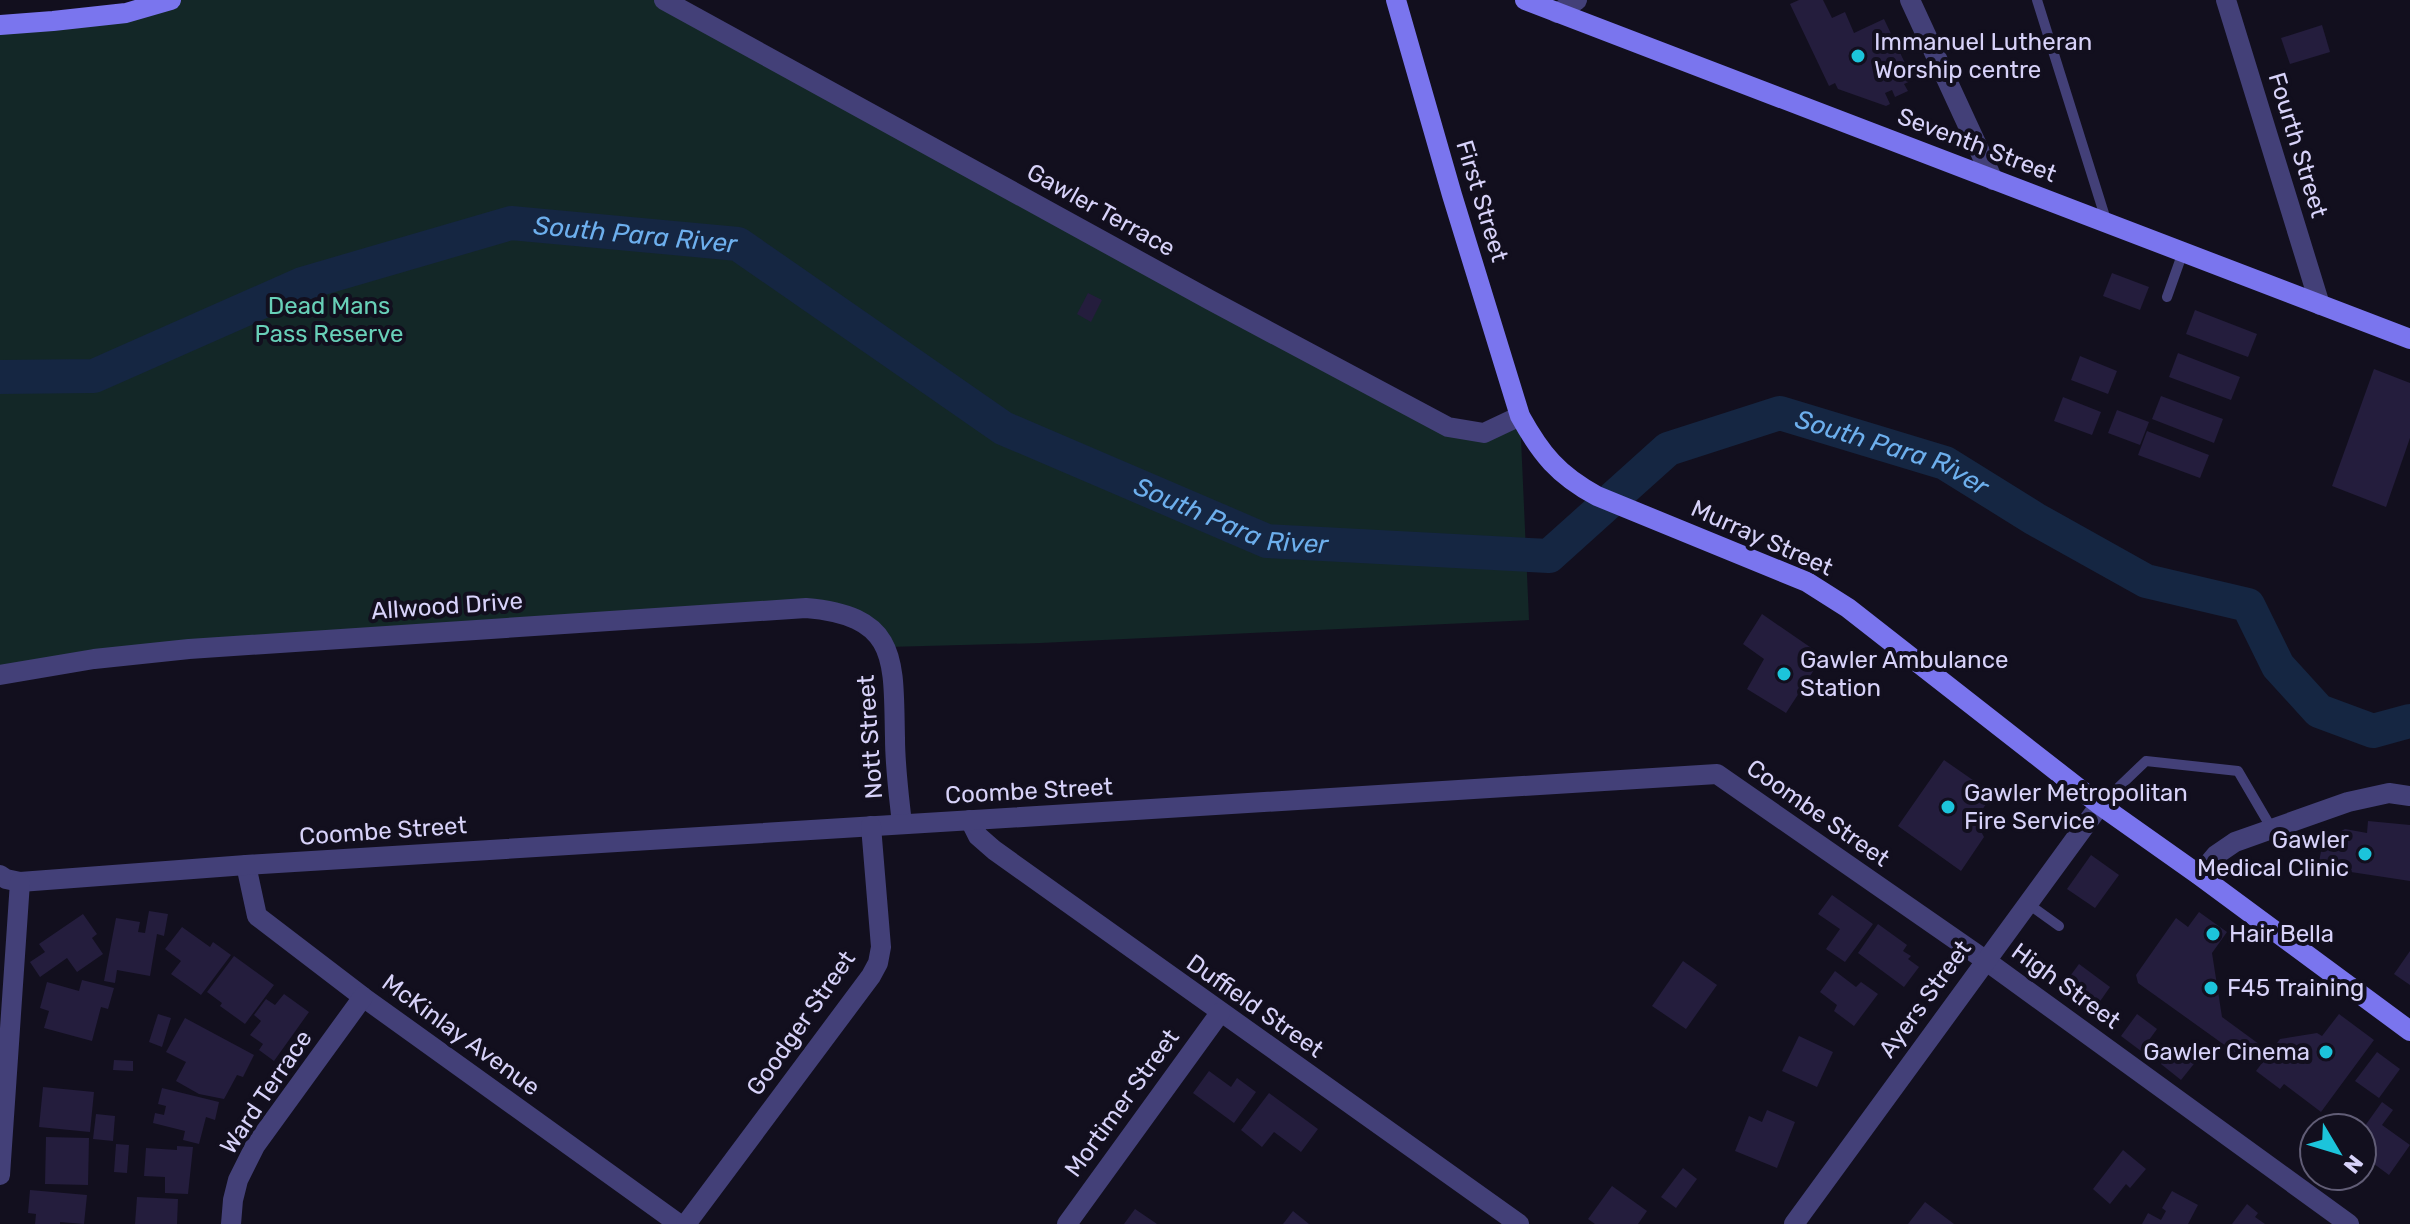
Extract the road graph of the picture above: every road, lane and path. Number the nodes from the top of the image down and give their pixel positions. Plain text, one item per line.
1 (171, 0) edge
2 (664, 0) edge
3 (1396, 0) edge
4 (1525, 0) edge
5 (1577, 0) edge
6 (1910, 0) edge
7 (2037, 0) edge
8 (2226, 0) edge
9 (1557, 13) junction
10 (0, 25) edge
11 (1993, 180) junction
12 (2107, 223) junction
13 (2183, 252) junction
14 (2167, 297) dead end
15 (2320, 305) junction
16 (2410, 339) edge
17 (1520, 416) junction
18 (887, 647) joint
19 (0, 675) edge
20 (2410, 796) edge
21 (2100, 805) junction
22 (970, 820) junction
23 (902, 824) junction
24 (871, 826) junction
25 (2272, 829) junction
26 (246, 865) junction
27 (0, 875) edge
28 (2199, 875) junction
29 (20, 882) junction
30 (2027, 903) junction
31 (2059, 926) dead end
32 (1985, 960) junction
33 (363, 997) junction
34 (1220, 1013) junction
35 (2410, 1031) edge
36 (0, 1175) edge
37 (231, 1224) edge
38 (679, 1224) edge
39 (686, 1224) edge
40 (1067, 1224) edge
41 (1519, 1224) edge
42 (1794, 1224) edge
43 (2349, 1224) edge

1 - 10 street
2 - 17 street, Gawler Terrace
3 - 17 street, First Street
4 - 9 street, Seventh Street
5 - 9 street
6 - 11 street
7 - 12 lane
8 - 15 street, Fourth Street
9 - 11 street, Seventh Street
11 - 12 street, Seventh Street
12 - 13 street, Seventh Street
13 - 14 lane
13 - 15 street, Seventh Street
15 - 16 street, Seventh Street
17 - 21 street, Murray Street
18 - 19 street, Allwood Drive
18 - 23 street, Nott Street
20 - 25 street
21 - 25 lane
21 - 28 street, Murray Street
21 - 30 street, Ayers Street
22 - 23 street, Coombe Street
22 - 32 street, Coombe Street
22 - 34 street, Duffield Street
23 - 24 street, Coombe Street
24 - 26 street, Coombe Street
24 - 39 street, Goodger Street
25 - 28 street
26 - 29 street, Coombe Street
26 - 33 street, McKinlay Avenue
27 - 29 street
28 - 35 street, Murray Street
29 - 36 street
30 - 31 lane
30 - 32 street, Ayers Street
32 - 42 street, Ayers Street
32 - 43 street, High Street
33 - 37 street, Ward Terrace
33 - 38 street, McKinlay Avenue
34 - 40 street, Mortimer Street
34 - 41 street, Duffield Street

